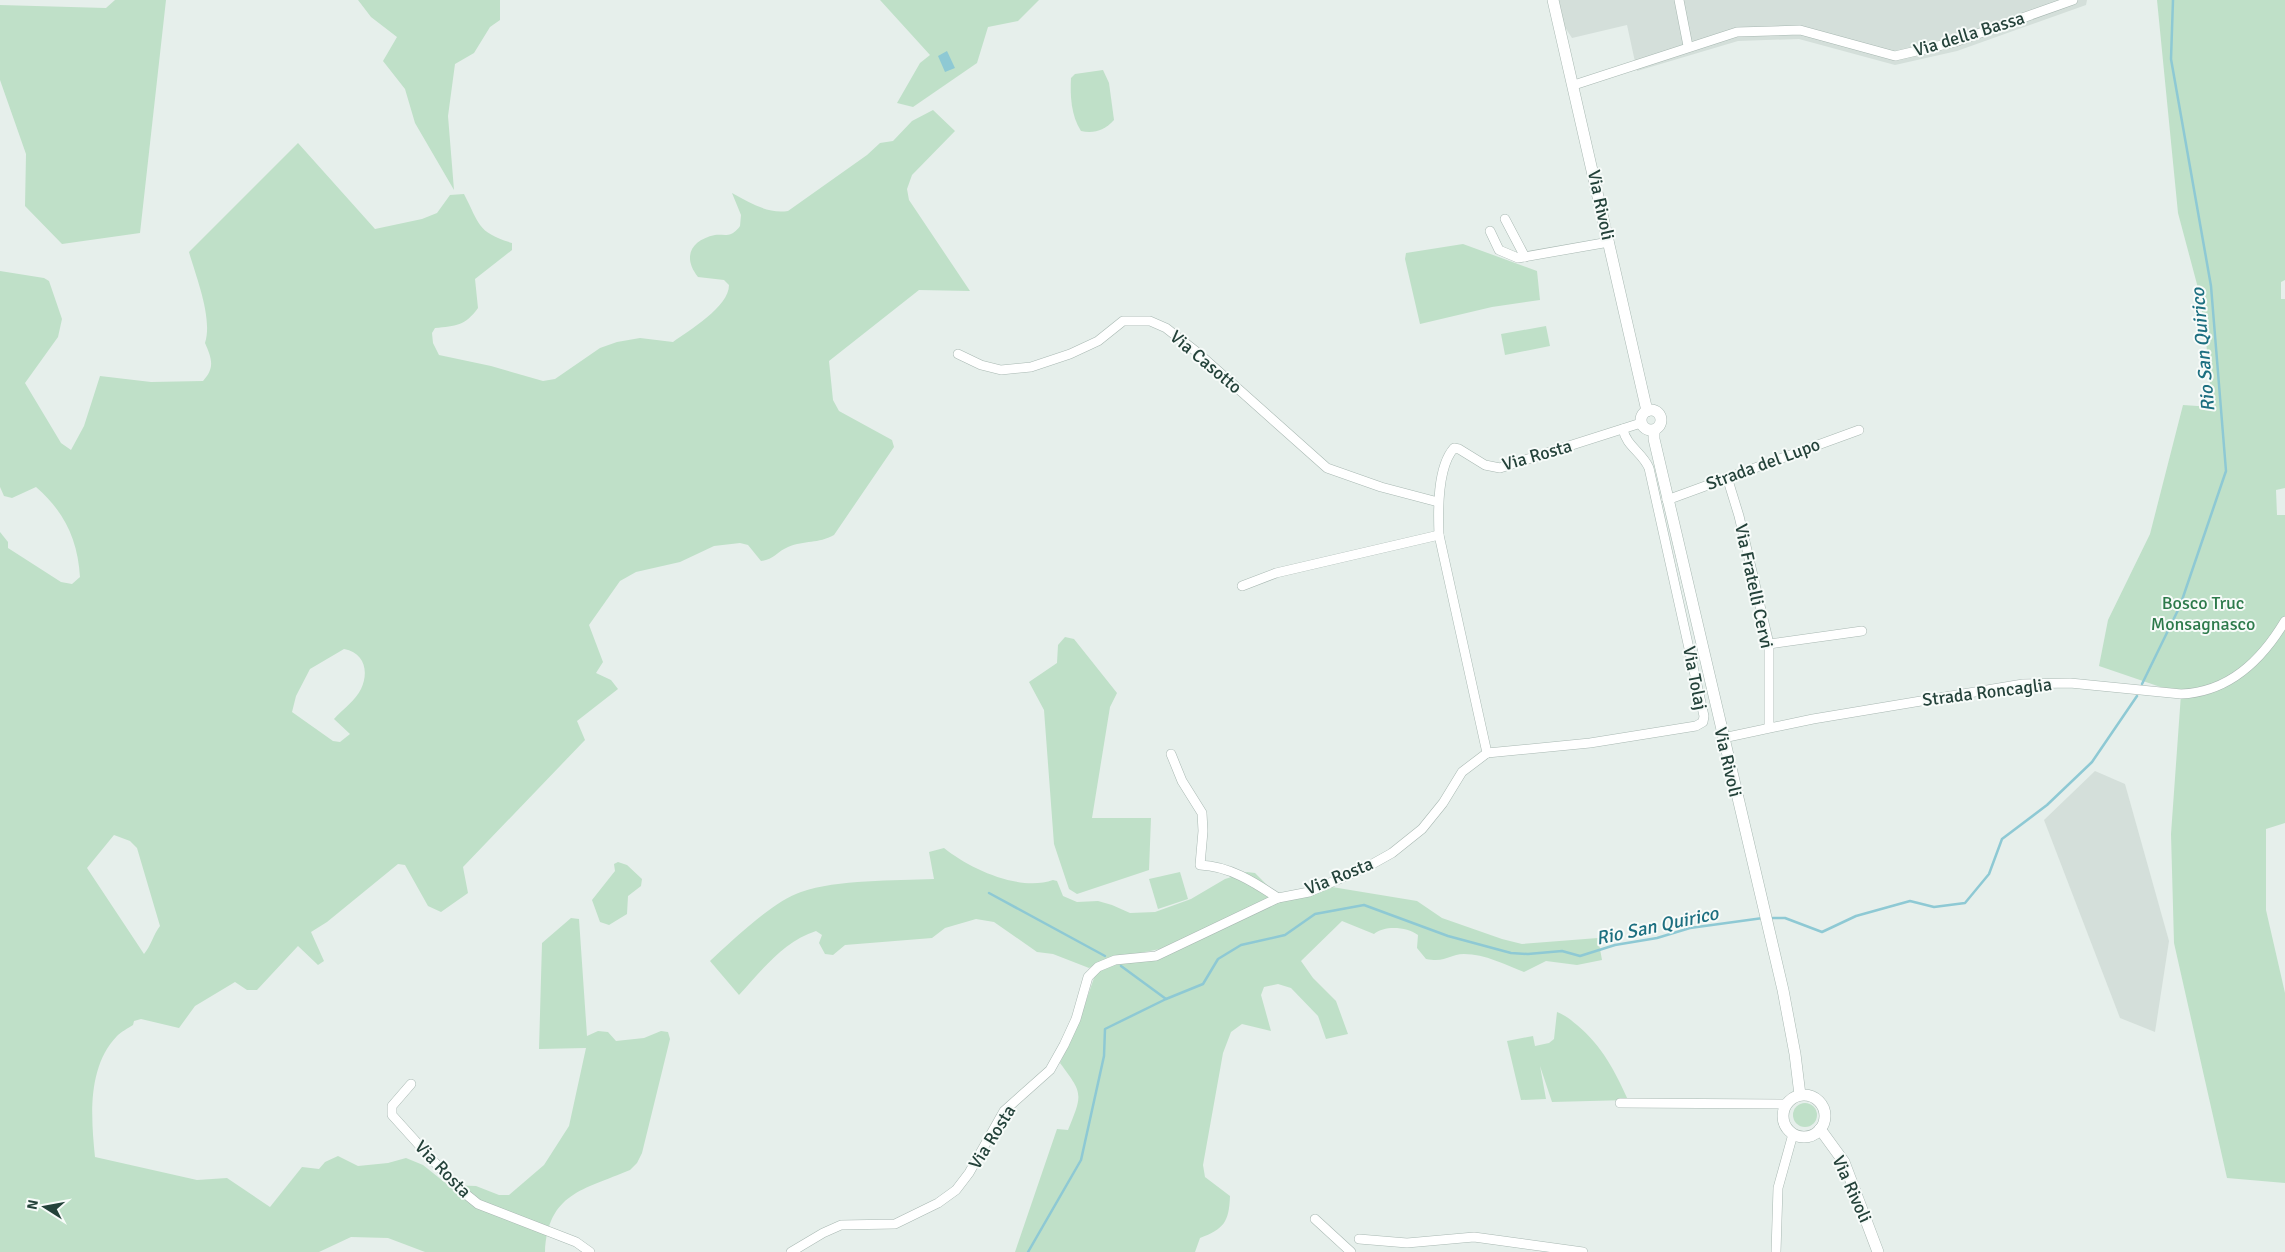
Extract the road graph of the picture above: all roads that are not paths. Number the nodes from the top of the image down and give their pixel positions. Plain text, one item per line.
1 (1553, 0) edge
2 (1679, 0) edge
3 (2073, 0) edge
4 (1688, 46) junction
5 (1574, 85) junction
6 (1505, 219) dead end
7 (1490, 231) dead end
8 (1609, 242) junction
9 (1525, 257) junction
10 (958, 354) dead end
11 (1647, 411) junction
12 (1642, 423) junction
13 (1623, 429) junction
14 (1654, 430) junction
15 (1859, 430) dead end
16 (1727, 477) junction
17 (1667, 500) junction
18 (1438, 502) junction
19 (1439, 535) junction
20 (1242, 586) dead end
21 (2285, 621) edge
22 (1862, 631) dead end
23 (1768, 644) junction
24 (1769, 727) junction
25 (1723, 738) junction
26 (1487, 753) junction
27 (1171, 754) dead end
28 (1278, 898) junction
29 (411, 1084) dead end
30 (1800, 1095) junction
31 (1620, 1103) dead end
32 (1786, 1104) junction
33 (1820, 1129) junction
34 (1793, 1134) junction
35 (1315, 1219) dead end
36 (1359, 1238) dead end
37 (590, 1252) edge
38 (791, 1252) edge
39 (1351, 1252) edge
40 (1583, 1252) edge
41 (1776, 1252) edge
42 (1878, 1252) edge

1 - 5 street, Via Rivoli
2 - 4 street
3 - 4 street, Via della Bassa
4 - 5 street, Via della Bassa
5 - 8 street, Via Rivoli
6 - 9 street
7 - 9 street
8 - 9 street
8 - 11 street, Via Rivoli
10 - 18 street, Via Casotto
11 - 12 street
11 - 14 street, Via Rivoli
12 - 13 street, Via Rosta
12 - 14 street
13 - 18 street, Via Rosta
13 - 26 street, Via Tolaj
14 - 17 street, Via Rivoli
15 - 16 street, Strada del Lupo
16 - 17 street, Strada del Lupo
16 - 23 street, Via Fratelli Cervi
17 - 25 street, Via Rivoli
18 - 19 street, Via Rosta
19 - 20 street
19 - 26 street, Via Rosta
21 - 24 street, Strada Roncaglia
22 - 23 street
23 - 24 street, Via Fratelli Cervi
24 - 25 street, Strada Roncaglia
25 - 30 street, Via Rivoli
26 - 28 street, Via Rosta
27 - 28 street
28 - 38 street, Via Rosta
29 - 37 street, Via Rosta
30 - 32 street
30 - 33 street
31 - 32 street
32 - 34 street
33 - 34 street
33 - 42 street, Via Rivoli
34 - 41 street
35 - 39 street
36 - 40 street

